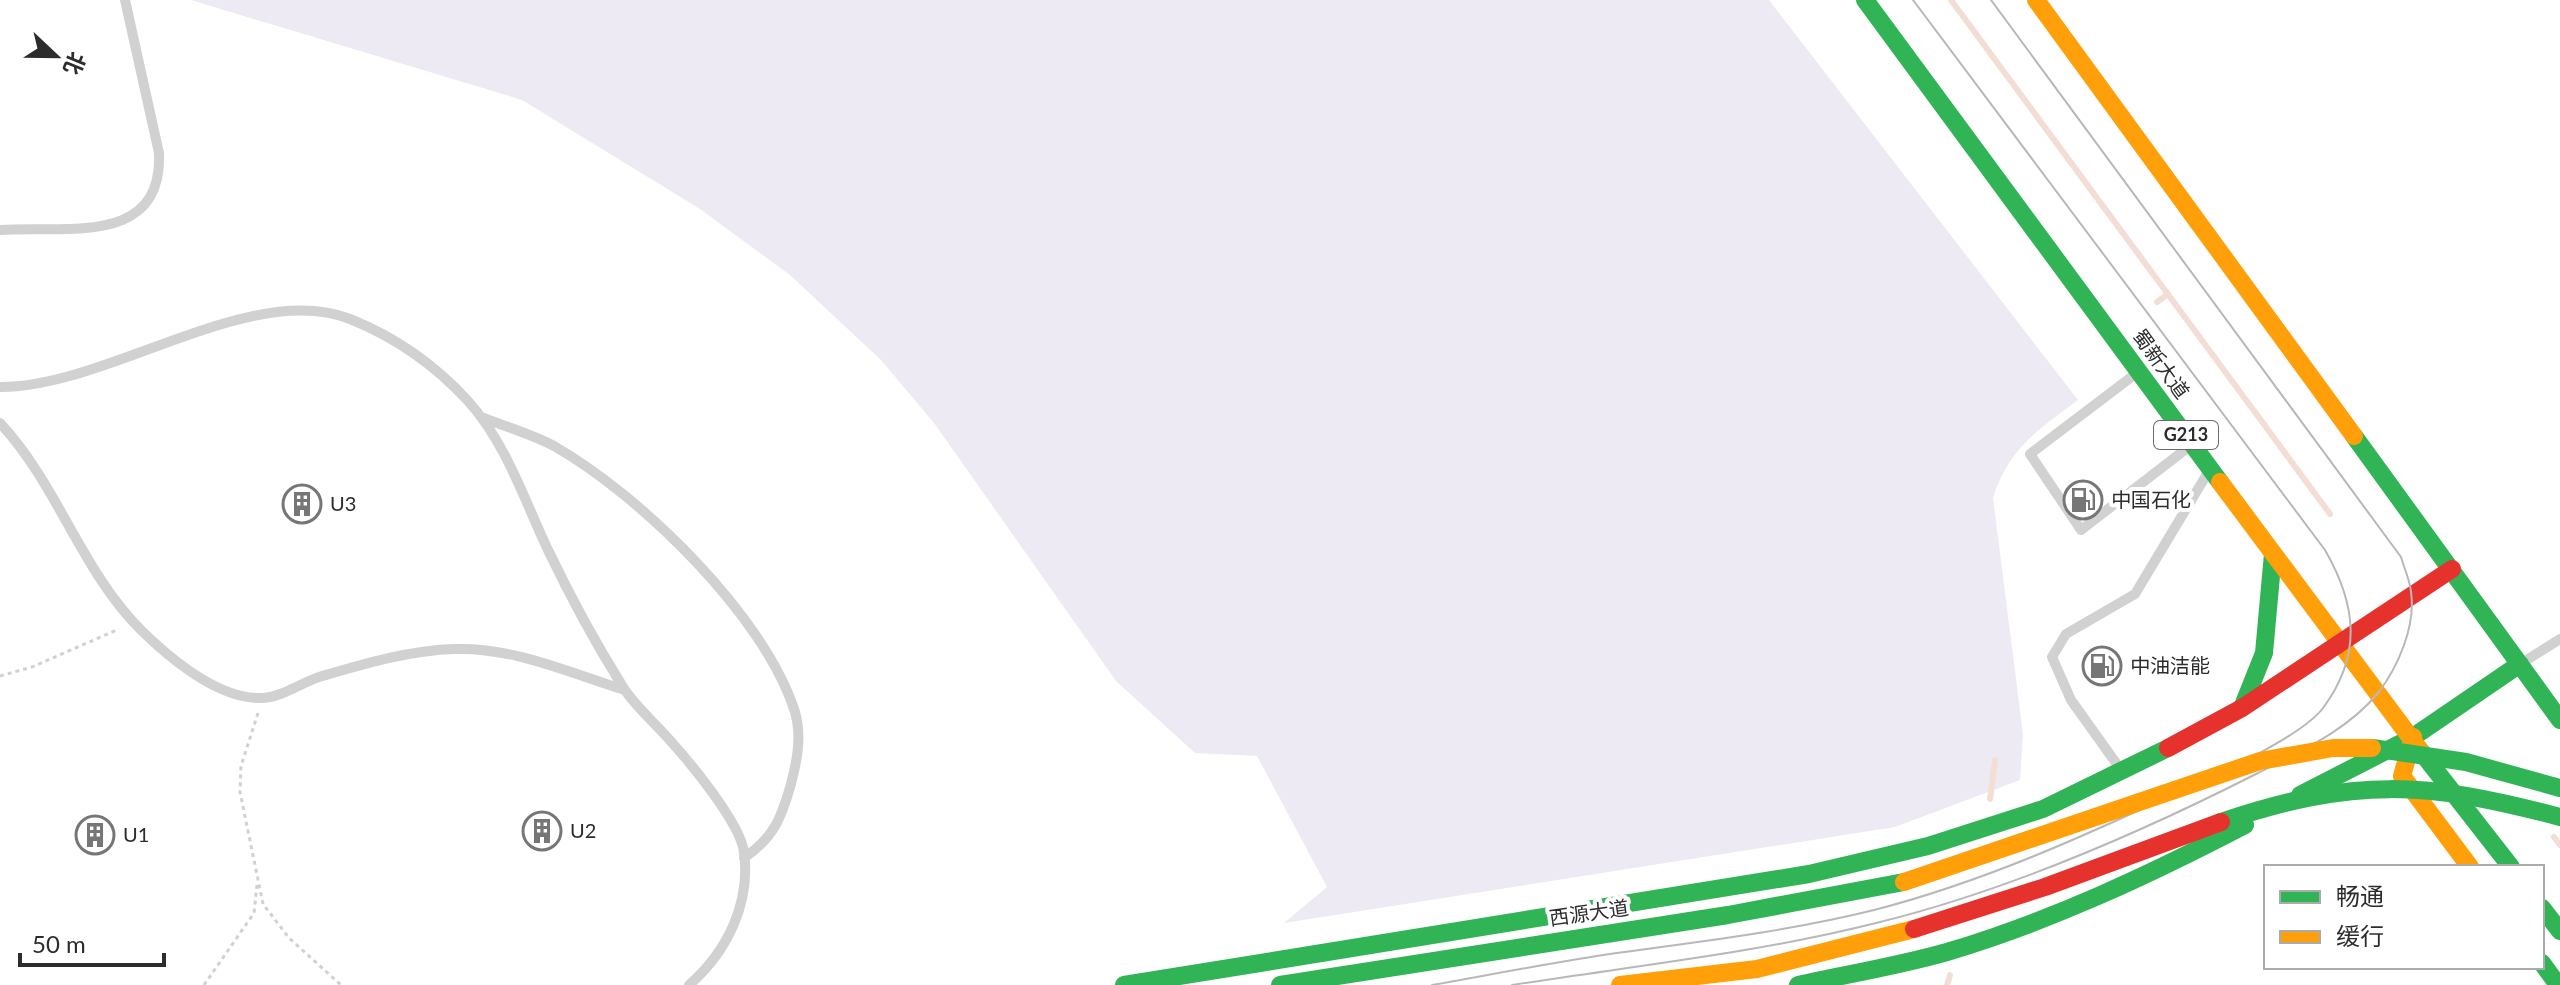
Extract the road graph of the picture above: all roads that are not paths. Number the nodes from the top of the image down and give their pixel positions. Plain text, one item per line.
1 (125, 0) edge
2 (1865, 0) edge
3 (2036, 0) edge
4 (0, 230) edge
5 (2139, 372) junction
6 (0, 387) edge
7 (479, 416) junction
8 (0, 423) edge
9 (2192, 444) junction
10 (2211, 469) junction
11 (2273, 554) junction
12 (2452, 569) junction
13 (2560, 639) edge
14 (2339, 644) junction
15 (2520, 664) junction
16 (625, 690) junction
17 (2242, 708) junction
18 (2560, 720) edge
19 (2413, 737) junction
20 (2122, 772) junction
21 (2560, 788) edge
22 (2560, 817) edge
23 (744, 858) junction
24 (2469, 865) edge
25 (2509, 865) edge
26 (2544, 911) edge
27 (2560, 931) edge
28 (2544, 966) edge
29 (689, 985) edge
30 (1124, 985) edge
31 (1280, 985) edge
32 (1620, 985) edge
33 (1798, 985) edge
34 (2558, 985) edge

1 - 4 lane
2 - 5 main road, 蜀新大道 / G213
3 - 12 main road
5 - 9 main road, 蜀新大道 / G213
5 - 9 lane
6 - 7 lane
7 - 16 lane
7 - 23 lane
8 - 16 lane
9 - 10 main road, 蜀新大道 / G213
10 - 11 main road, 蜀新大道 / G213
10 - 20 lane
11 - 14 main road, 蜀新大道 / G213
11 - 17 main road
12 - 14 main road
12 - 15 main road
13 - 15 lane
14 - 17 main road
14 - 19 main road, 蜀新大道 / G213
15 - 18 main road
15 - 19 main road
16 - 23 lane
17 - 20 main road
19 - 24 main road
19 - 25 main road, 蜀新大道 / G213
19 - 33 main road
20 - 30 main road
21 - 31 main road, 西源大道, bridge
22 - 32 main road, bridge
23 - 29 lane
26 - 27 main road
28 - 34 main road

